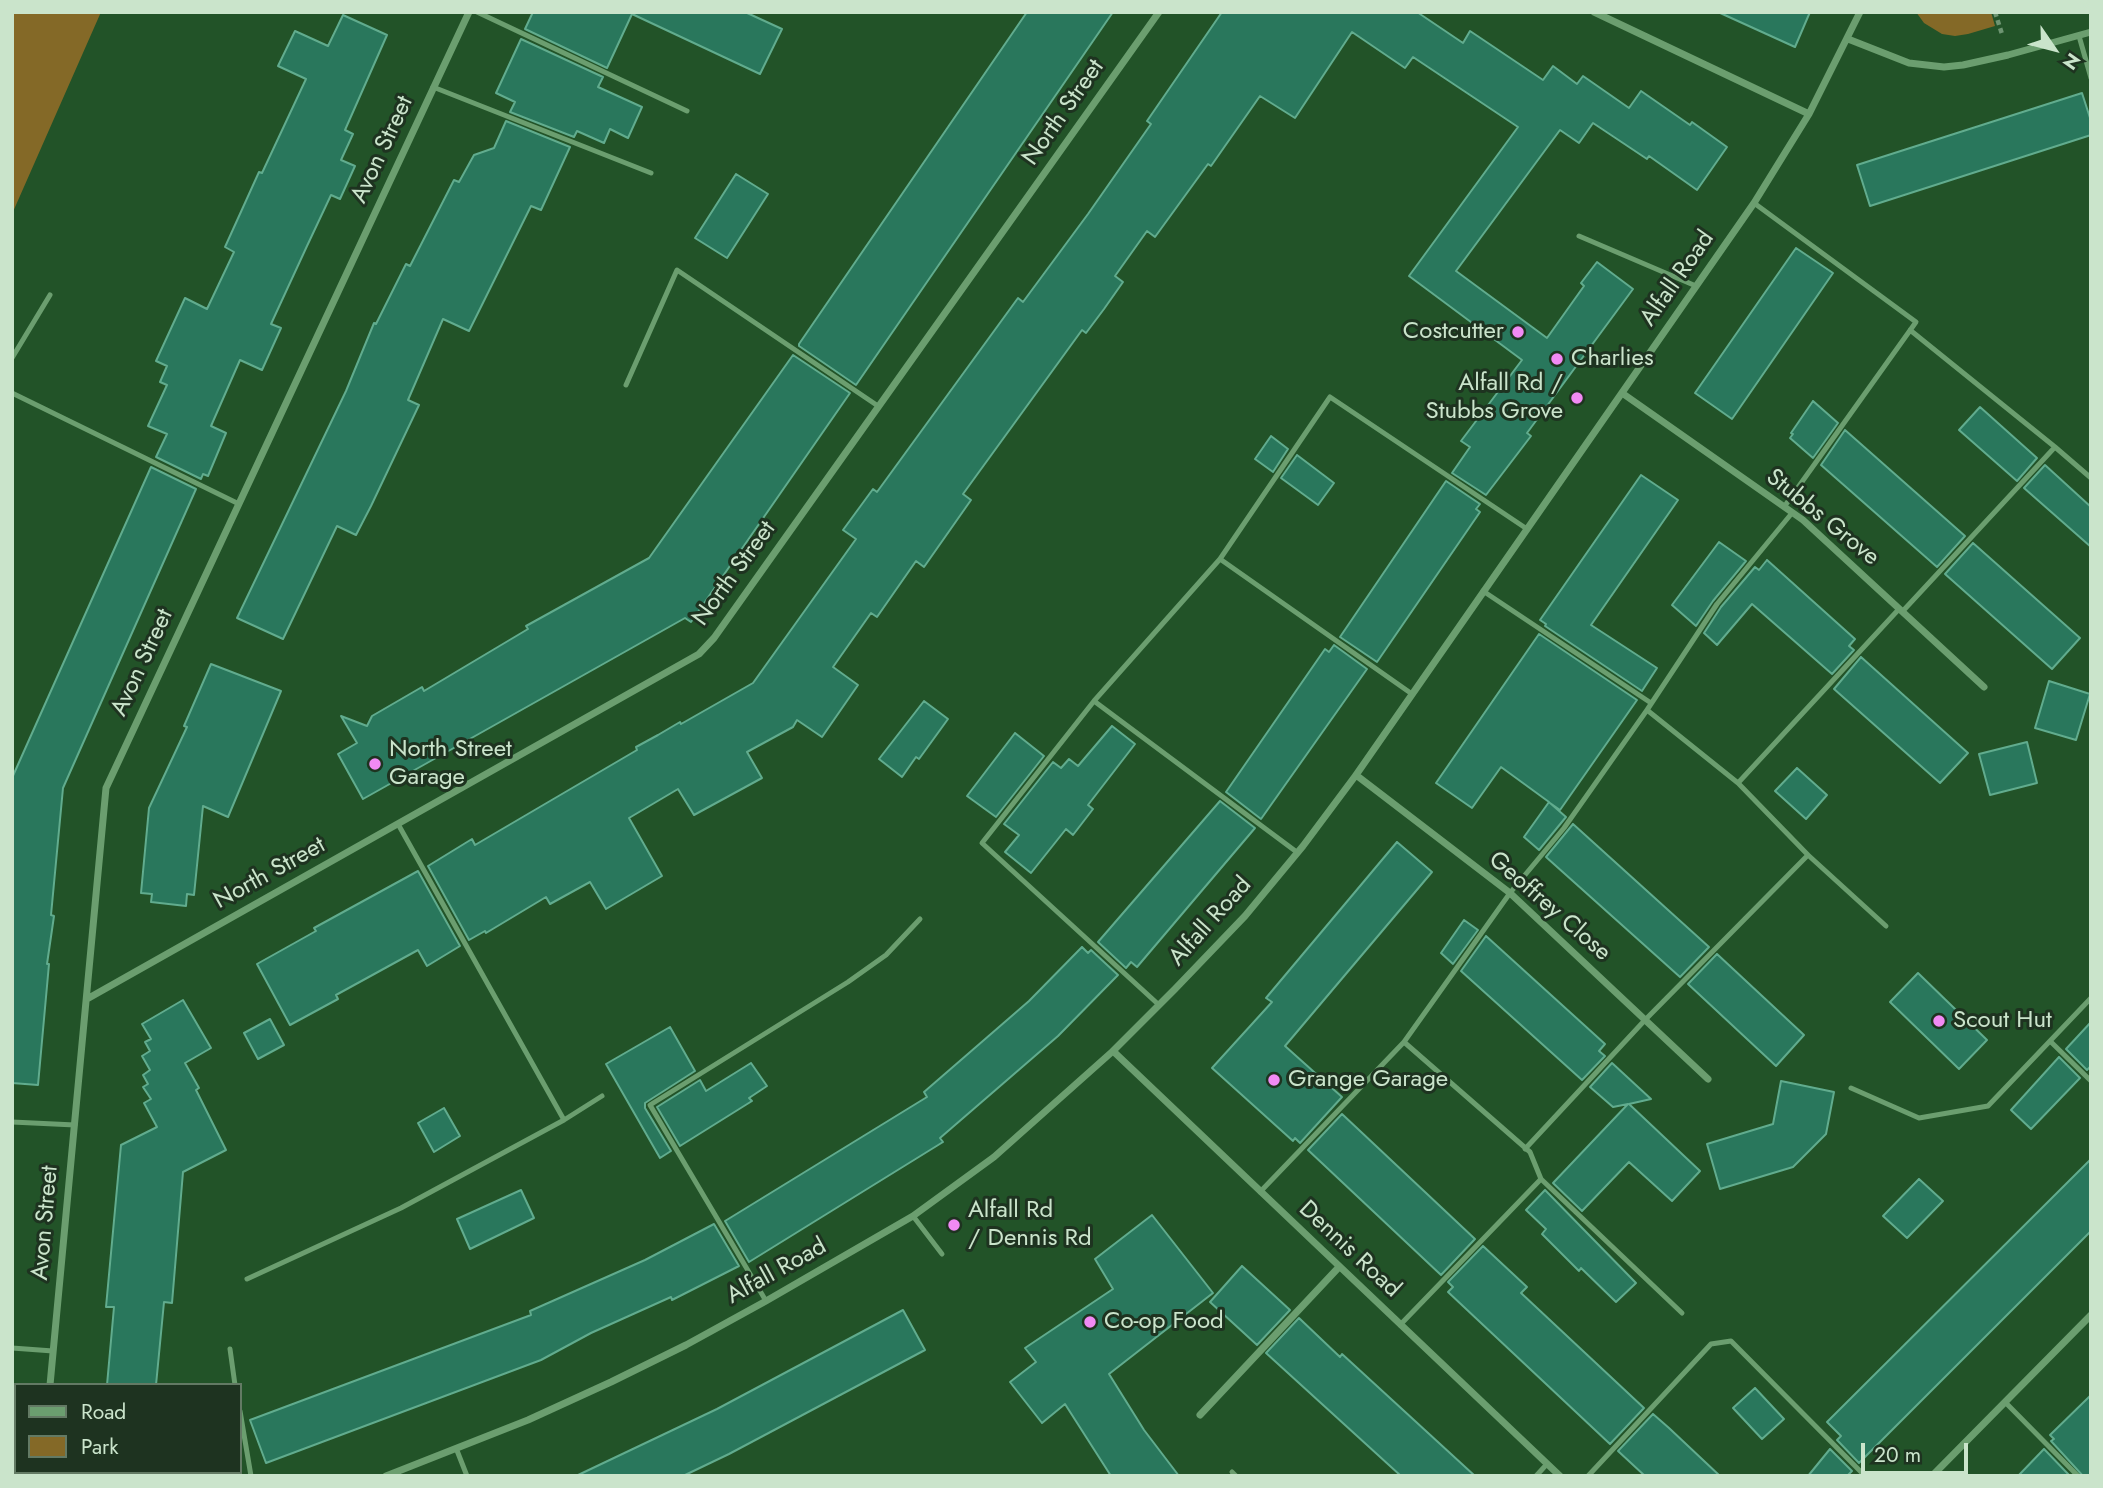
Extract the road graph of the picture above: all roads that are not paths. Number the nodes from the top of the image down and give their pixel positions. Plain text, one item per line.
1 (469, 12) edge
2 (477, 12) edge
3 (1159, 12) edge
4 (1594, 12) edge
5 (1860, 12) edge
6 (2091, 32) edge
7 (2079, 36) junction
8 (1847, 39) junction
9 (2091, 78) edge
10 (433, 87) junction
11 (687, 111) dead end
12 (1809, 114) junction
13 (651, 173) dead end
14 (1754, 203) junction
15 (1579, 236) dead end
16 (1696, 286) junction
17 (50, 295) dead end
18 (1910, 330) junction
19 (12, 358) edge
20 (626, 385) dead end
21 (12, 393) edge
22 (1622, 393) junction
23 (878, 407) junction
24 (2055, 447) junction
25 (2091, 478) edge
26 (239, 504) junction
27 (1784, 507) junction
28 (1792, 513) junction
29 (1527, 529) junction
30 (1220, 559) junction
31 (1483, 591) junction
32 (1901, 611) junction
33 (1984, 687) dead end
34 (1412, 694) junction
35 (1094, 701) junction
36 (1651, 703) junction
37 (1647, 710) junction
38 (1356, 775) junction
39 (1738, 783) junction
40 (398, 824) junction
41 (1298, 853) junction
42 (1808, 855) junction
43 (1510, 894) junction
44 (920, 919) dead end
45 (1886, 926) dead end
46 (87, 999) junction
47 (2091, 999) edge
48 (1160, 1005) junction
49 (1645, 1020) junction
50 (2050, 1041) junction
51 (1404, 1042) junction
52 (1113, 1051) junction
53 (1708, 1079) dead end
54 (2091, 1081) edge
55 (1850, 1088) dead end
56 (602, 1096) dead end
57 (564, 1120) junction
58 (12, 1122) edge
59 (75, 1125) junction
60 (1525, 1149) junction
61 (1541, 1179) junction
62 (1260, 1192) junction
63 (913, 1216) junction
64 (942, 1254) dead end
65 (1339, 1267) junction
66 (247, 1279) dead end
67 (766, 1301) junction
68 (1682, 1313) dead end
69 (2091, 1315) edge
70 (1400, 1325) junction
71 (12, 1348) edge
72 (230, 1349) dead end
73 (53, 1351) junction
74 (50, 1383) edge
75 (235, 1383) edge
76 (2005, 1402) junction
77 (1200, 1415) dead end
78 (242, 1423) edge
79 (456, 1448) junction
80 (1547, 1464) junction
81 (251, 1476) edge
82 (386, 1476) edge
83 (467, 1476) edge
84 (1536, 1476) edge
85 (1560, 1476) edge
86 (1588, 1476) edge
87 (1864, 1476) edge
88 (1932, 1476) edge
89 (2078, 1476) edge

1 - 10 street, Avon Street
2 - 11 lane
3 - 23 street, North Street
4 - 12 street
5 - 8 street, Alfall Road
6 - 7 street
7 - 8 street
7 - 9 lane
8 - 12 street, Alfall Road
10 - 13 lane
10 - 26 street, Avon Street
12 - 14 street, Alfall Road
14 - 16 street, Alfall Road
14 - 18 lane
15 - 16 lane
16 - 22 street, Alfall Road
17 - 19 lane
18 - 24 lane
18 - 27 lane
20 - 23 lane
21 - 26 lane
22 - 27 street, Stubbs Grove
22 - 29 street, Alfall Road
23 - 40 street, North Street
24 - 25 lane
24 - 32 lane
26 - 46 street, Avon Street
27 - 28 street, Stubbs Grove
28 - 32 street, Stubbs Grove
28 - 36 lane
29 - 30 lane
29 - 31 street, Alfall Road
30 - 34 lane
30 - 35 lane
31 - 34 street, Alfall Road
31 - 36 lane
32 - 33 street, Stubbs Grove
32 - 39 lane
34 - 38 street, Alfall Road
35 - 41 lane
35 - 48 lane
36 - 37 lane
37 - 39 lane
37 - 43 lane
38 - 41 street, Alfall Road
38 - 43 street, Geoffrey Close
39 - 42 lane
40 - 46 street, North Street
40 - 57 lane
41 - 48 street, Alfall Road
42 - 45 lane
42 - 49 lane
43 - 49 street, Geoffrey Close
43 - 51 lane
44 - 67 lane
46 - 59 street, Avon Street
47 - 50 lane
48 - 52 street, Alfall Road
49 - 53 street, Geoffrey Close
49 - 60 lane
50 - 54 lane
50 - 55 lane
51 - 60 lane
51 - 62 lane
52 - 62 street, Dennis Road
52 - 63 street, Alfall Road
56 - 57 lane
57 - 66 lane
58 - 59 lane
59 - 73 street, Avon Street
60 - 61 lane
61 - 68 lane
61 - 70 lane
62 - 65 street, Dennis Road
63 - 64 lane
63 - 67 street, Alfall Road
65 - 70 street, Dennis Road
65 - 77 street
67 - 79 street, Alfall Road
69 - 76 street
70 - 80 street, Dennis Road
71 - 73 lane
72 - 75 lane
73 - 74 street, Avon Street
76 - 88 street
76 - 89 lane
78 - 81 lane
79 - 82 street, Alfall Road
79 - 83 lane
80 - 84 lane
80 - 85 street, Dennis Road
86 - 87 lane

